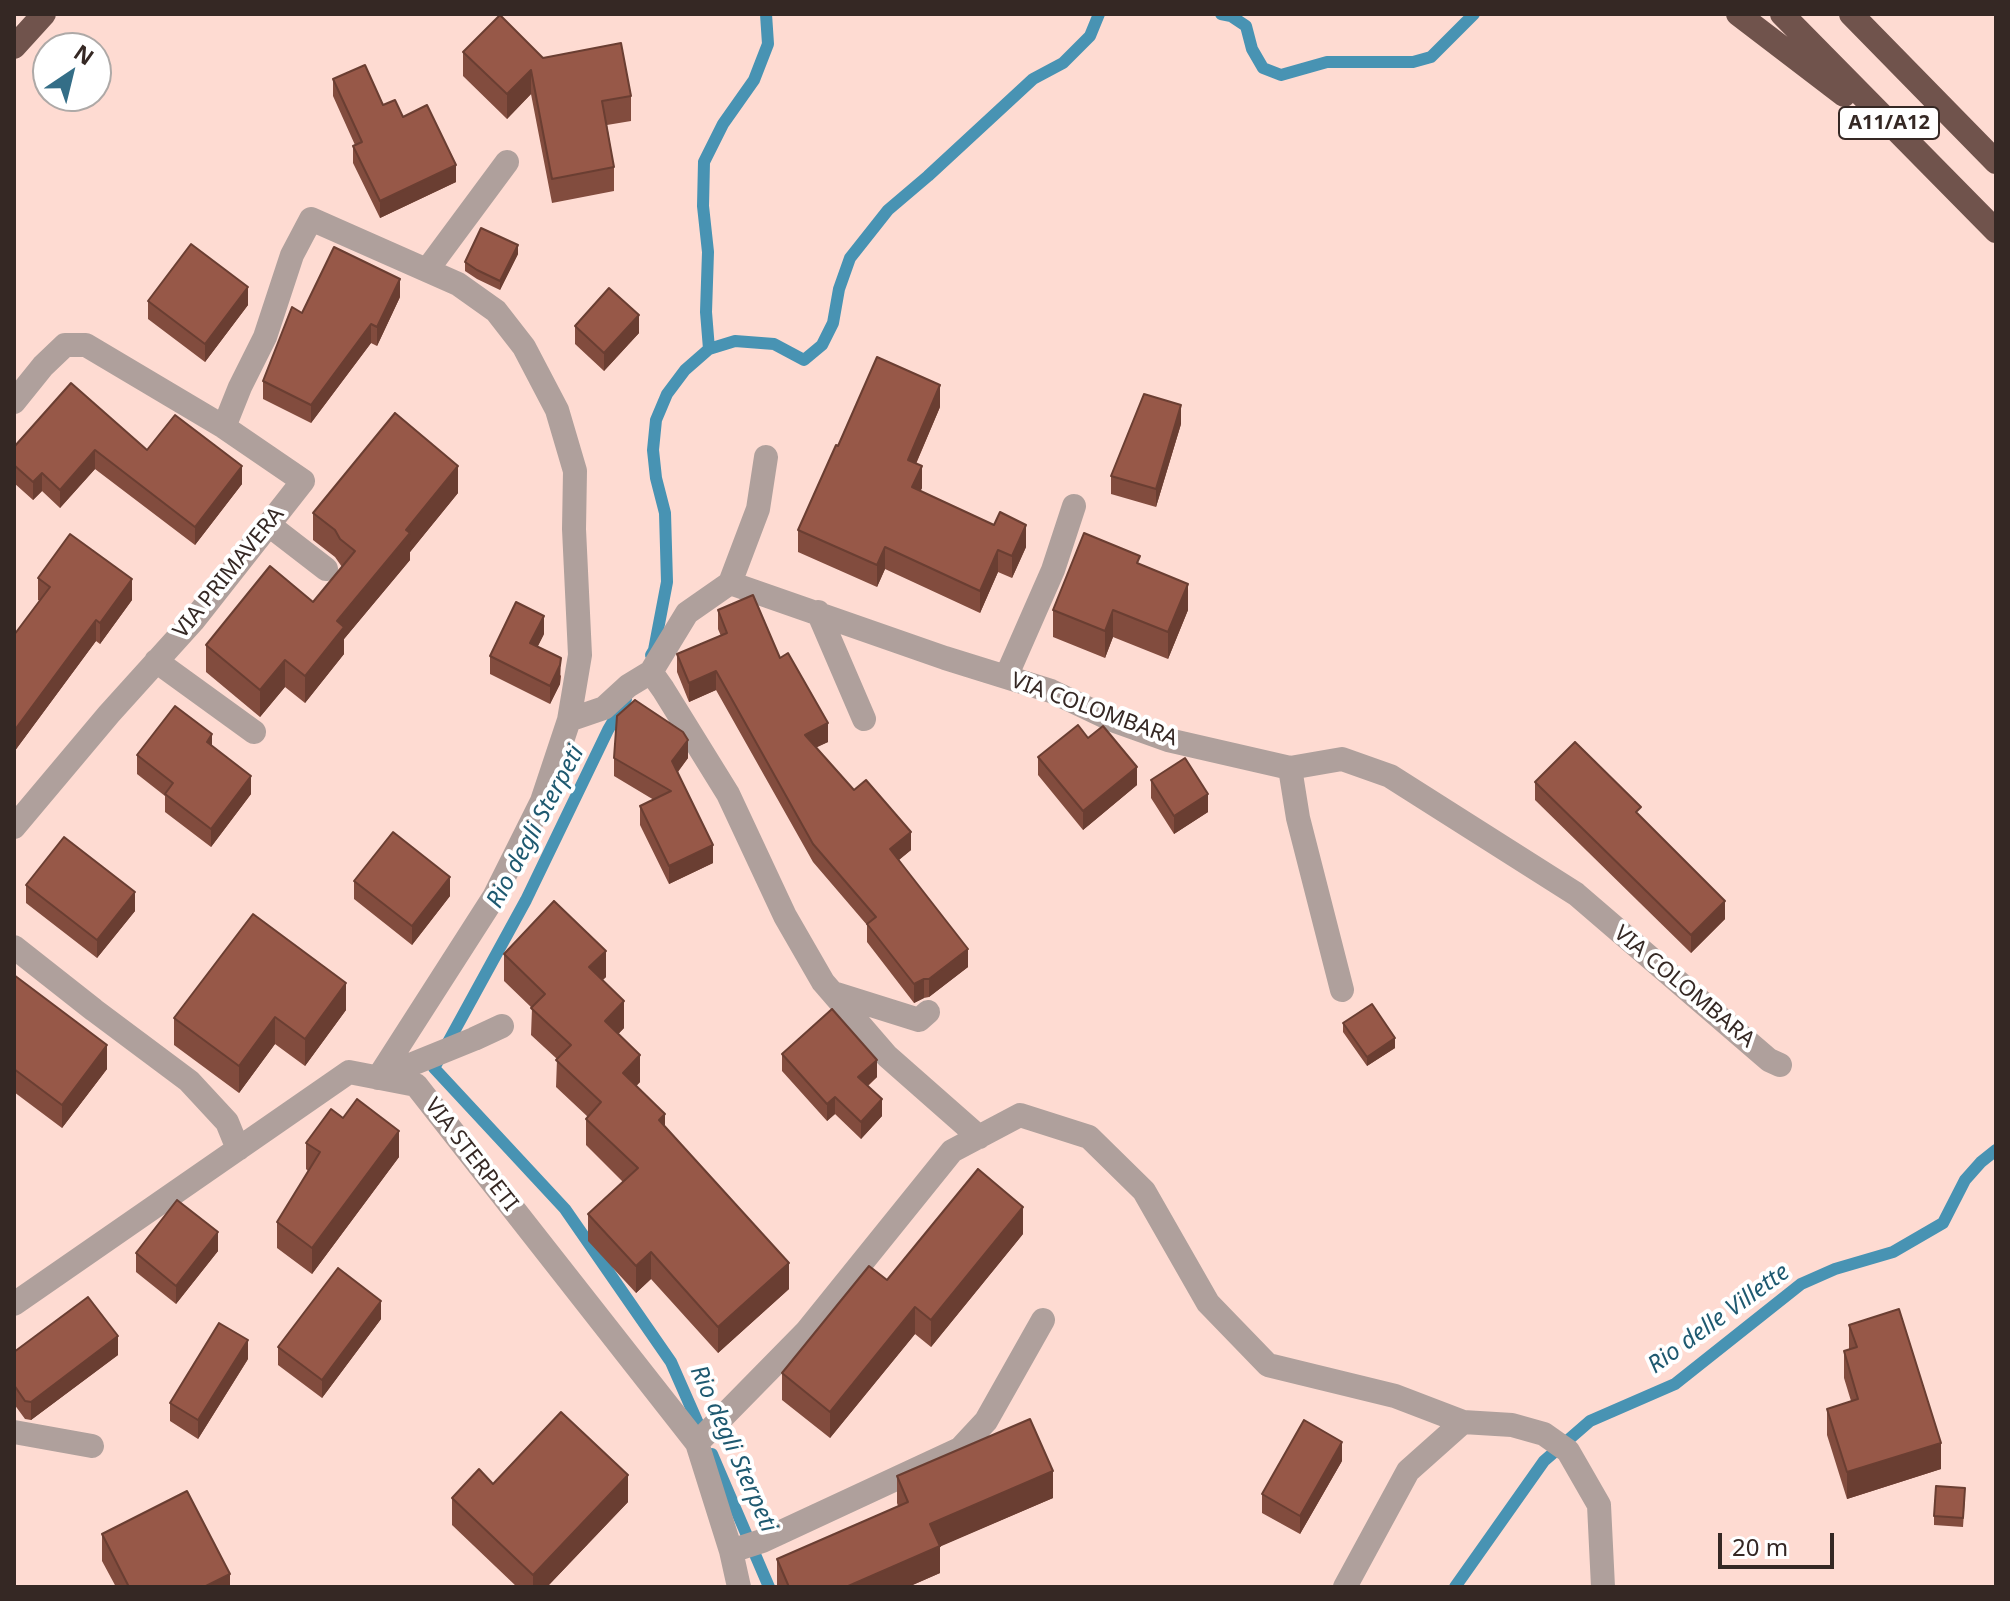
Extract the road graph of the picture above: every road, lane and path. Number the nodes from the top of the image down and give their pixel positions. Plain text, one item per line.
1 (44, 14) edge
2 (1738, 14) edge
3 (1782, 14) edge
4 (1851, 14) edge
5 (1865, 14) edge
6 (14, 47) edge
7 (1944, 110) junction
8 (1914, 148) junction
9 (507, 162) dead end
10 (1996, 162) edge
11 (1996, 231) edge
12 (427, 270) junction
13 (14, 402) edge
14 (224, 427) junction
15 (766, 457) dead end
16 (1074, 506) dead end
17 (269, 525) junction
18 (326, 569) dead end
19 (730, 583) junction
20 (818, 612) junction
21 (156, 661) junction
22 (1006, 677) junction
23 (642, 678) junction
24 (864, 719) dead end
25 (569, 720) junction
26 (254, 732) dead end
27 (1290, 768) junction
28 (14, 827) edge
29 (14, 947) edge
30 (1342, 990) dead end
31 (832, 993) junction
32 (928, 1012) dead end
33 (502, 1026) dead end
34 (1780, 1065) dead end
35 (378, 1078) junction
36 (979, 1137) junction
37 (238, 1149) junction
38 (14, 1304) edge
39 (1043, 1320) dead end
40 (1463, 1422) junction
41 (14, 1432) edge
42 (698, 1442) junction
43 (92, 1446) dead end
44 (732, 1550) junction
45 (739, 1587) edge
46 (1345, 1587) edge
47 (1603, 1587) edge

1 - 6 highway
2 - 8 highway
3 - 8 highway, A11/A12
4 - 7 highway, A11/A12
5 - 7 highway
7 - 10 highway, A11/A12
8 - 11 highway, A11/A12
9 - 12 street
12 - 14 street
12 - 25 street
13 - 14 street, VIA PRIMAVERA
14 - 17 street, VIA PRIMAVERA
15 - 19 street
16 - 22 street
17 - 18 street
17 - 21 street, VIA PRIMAVERA
19 - 20 street, VIA COLOMBARA
19 - 23 street
20 - 22 street, VIA COLOMBARA
20 - 24 street
21 - 26 street
21 - 28 street, VIA PRIMAVERA
22 - 27 street, VIA COLOMBARA
23 - 25 street
23 - 31 street
25 - 35 street
27 - 30 street
27 - 34 street, VIA COLOMBARA
29 - 37 street
31 - 32 street
31 - 36 street
33 - 35 street
35 - 37 street, VIA STERPETI
35 - 42 street, VIA STERPETI
36 - 40 street
36 - 42 street
37 - 38 street, VIA STERPETI
39 - 44 street
40 - 46 street
40 - 47 street
41 - 43 street
42 - 44 street, VIA STERPETI
44 - 45 street, VIA STERPETI

